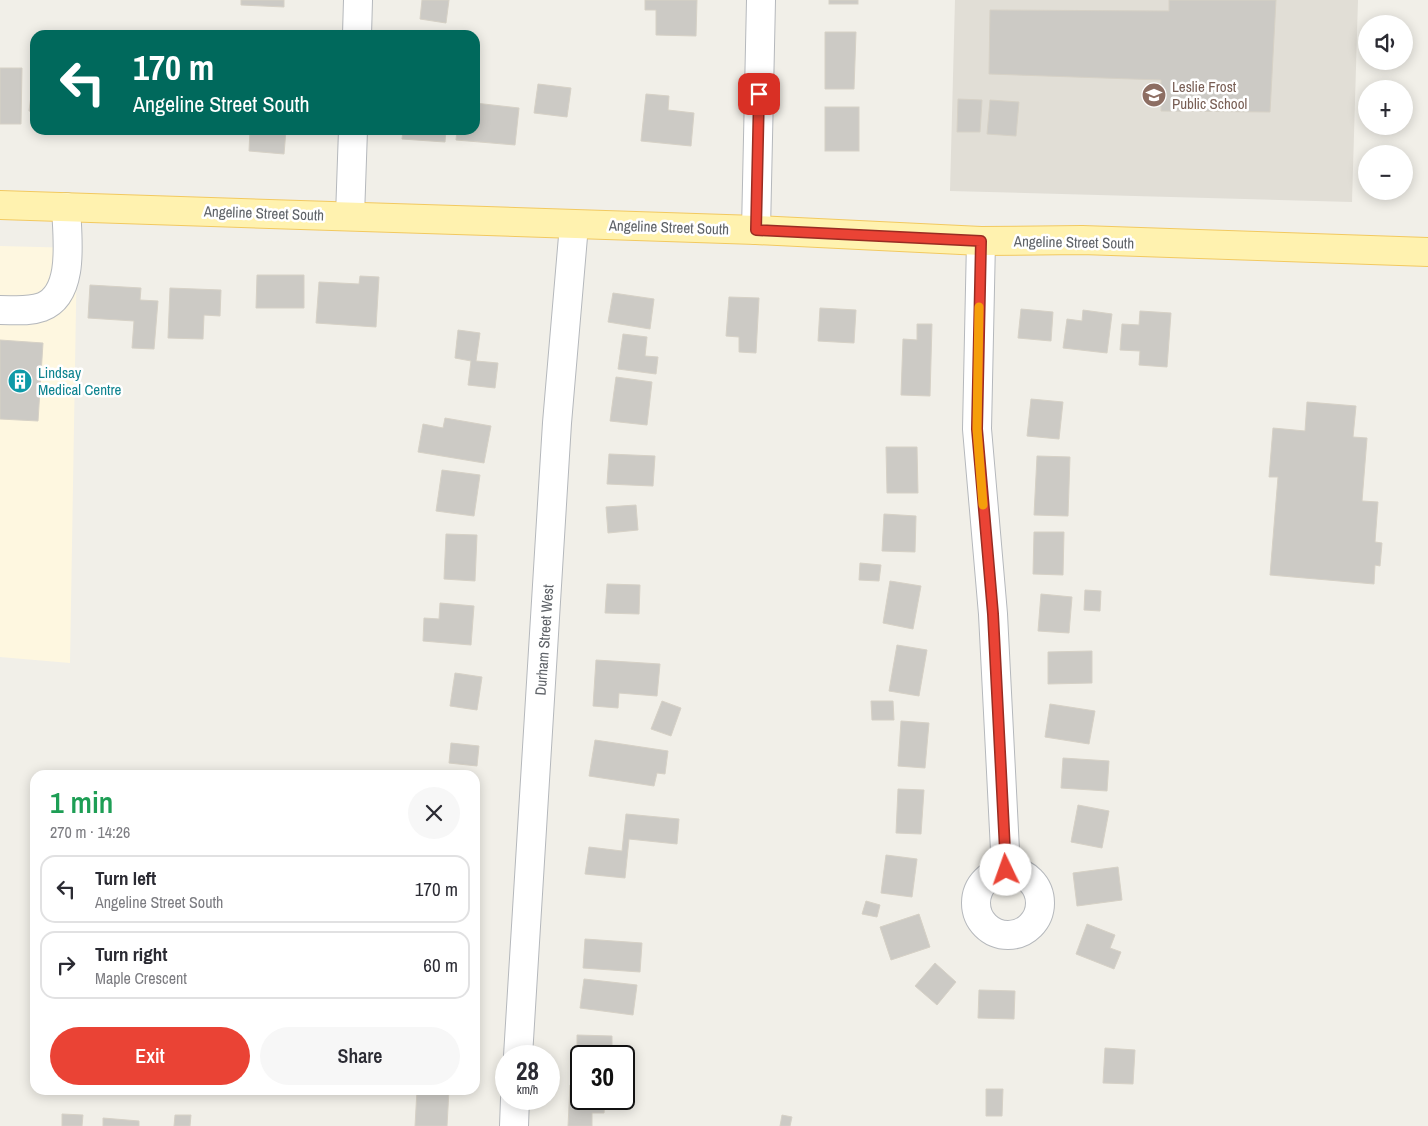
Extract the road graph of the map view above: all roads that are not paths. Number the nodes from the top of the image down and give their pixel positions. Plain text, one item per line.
1 (358, 0) edge
2 (761, 0) edge
3 (357, 30) edge
4 (353, 135) edge
5 (0, 205) edge
6 (66, 207) junction
7 (350, 216) junction
8 (574, 225) junction
9 (756, 230) junction
10 (981, 241) junction
11 (1428, 252) edge
12 (0, 310) edge
13 (1006, 870) dead end
14 (519, 1045) edge
15 (515, 1110) edge
16 (514, 1126) edge

1 - 3 street
2 - 9 street
4 - 7 street
5 - 6 main road, Angeline Street South
6 - 7 main road, Angeline Street South
6 - 12 street
7 - 8 main road, Angeline Street South
8 - 9 main road, Angeline Street South
8 - 14 street, Durham Street West
9 - 10 main road, Angeline Street South
10 - 11 main road, Angeline Street South
10 - 13 street
15 - 16 street

